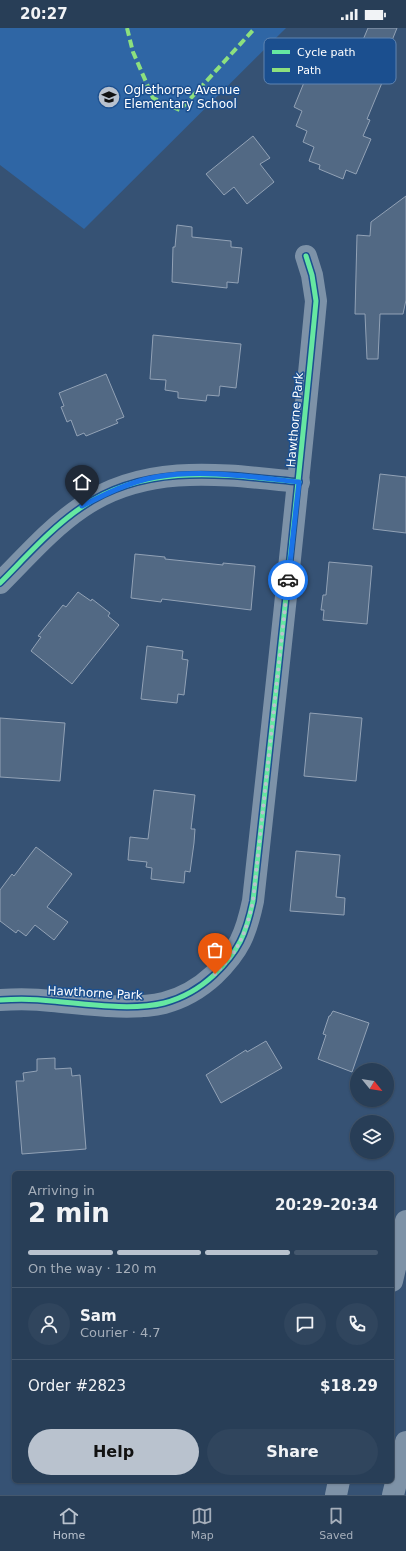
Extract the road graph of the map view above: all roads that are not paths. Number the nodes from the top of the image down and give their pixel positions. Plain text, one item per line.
1 (306, 256) dead end
2 (299, 482) junction
3 (0, 583) edge
4 (0, 1000) edge
5 (406, 1221) edge
6 (394, 1272) edge
7 (406, 1442) edge
8 (339, 1483) edge
9 (336, 1495) edge
10 (393, 1495) edge

1 - 2 street, Hawthorne Park
2 - 3 street
2 - 4 street, Hawthorne Park
5 - 6 highway
7 - 10 highway
8 - 9 highway

